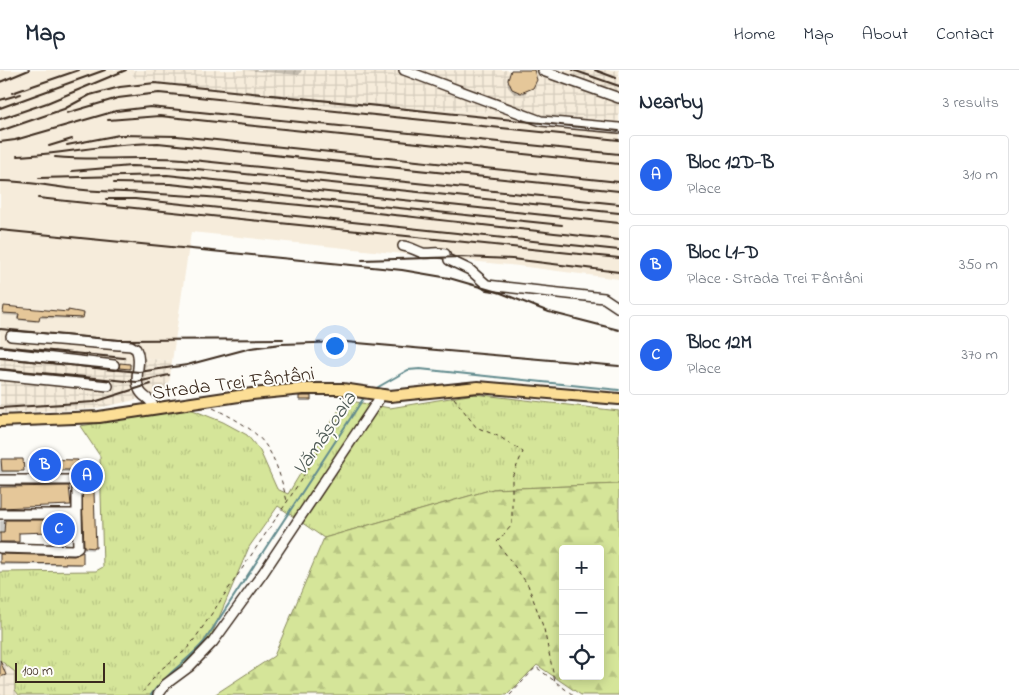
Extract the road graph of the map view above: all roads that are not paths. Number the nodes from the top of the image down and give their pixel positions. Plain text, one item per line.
1 (404, 70) edge
2 (543, 71) edge
3 (619, 98) edge
4 (619, 128) edge
5 (402, 246) dead end
6 (619, 308) edge
7 (11, 336) dead end
8 (0, 352) edge
9 (114, 365) dead end
10 (0, 375) edge
11 (108, 386) dead end
12 (378, 394) junction
13 (619, 399) edge
14 (154, 408) junction
15 (0, 421) edge
16 (0, 480) edge
17 (0, 514) edge
18 (78, 514) junction
19 (0, 548) edge
20 (158, 695) edge

1 - 4 street
2 - 3 street
5 - 6 street
7 - 14 street
8 - 9 street
10 - 11 street
12 - 13 main road, Strada Trei Fântâni
12 - 14 main road, Strada Trei Fântâni
12 - 20 street
14 - 15 main road, Strada Trei Fântâni
16 - 18 street
17 - 18 street
18 - 19 street

